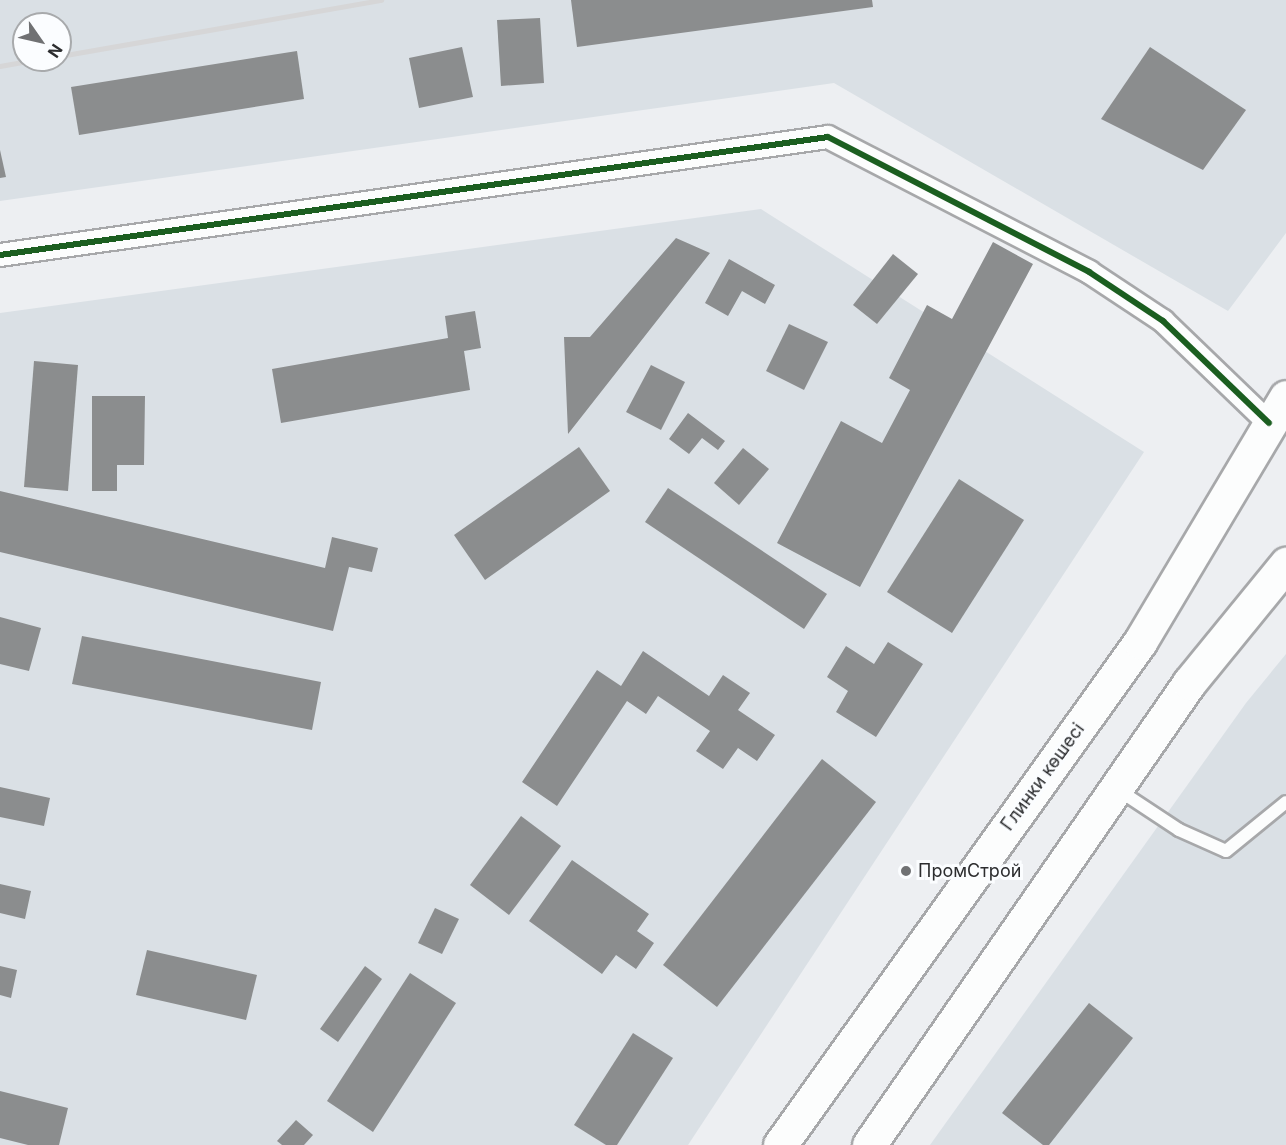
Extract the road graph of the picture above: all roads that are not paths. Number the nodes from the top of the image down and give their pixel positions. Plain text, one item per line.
1 (0, 255) edge
2 (1280, 410) edge
3 (1286, 564) edge
4 (1116, 788) junction
5 (1286, 802) edge
6 (780, 1145) edge
7 (869, 1145) edge

1 - 2 street
2 - 6 main road, Глинки көшесі
3 - 4 main road
4 - 5 lane
4 - 7 main road

